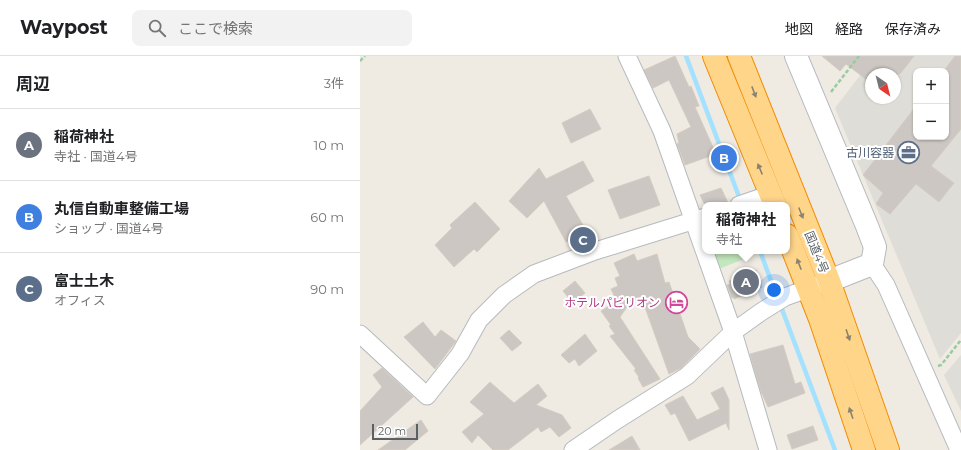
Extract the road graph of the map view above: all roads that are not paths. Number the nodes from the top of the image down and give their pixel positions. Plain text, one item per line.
1 (627, 56) edge
2 (714, 56) edge
3 (740, 56) edge
4 (796, 56) edge
5 (773, 200) edge
6 (754, 202) edge
7 (700, 219) edge
8 (790, 243) edge
9 (711, 254) edge
10 (872, 264) junction
11 (829, 281) junction
12 (808, 288) junction
13 (734, 332) junction
14 (360, 334) edge
15 (573, 450) edge
16 (768, 450) edge
17 (864, 450) edge
18 (888, 450) edge
19 (959, 450) edge

1 - 7 street
5 -> 2 highway
3 -> 11 highway, 国道4号
4 - 10 street
5 - 6 street
7 - 14 street
12 -> 8 highway, 国道4号
9 - 13 street
10 - 11 street
10 - 19 street
11 - 12 street
11 -> 18 highway, 国道4号
12 - 13 street
17 -> 12 highway, 国道4号
13 - 15 street
13 - 16 street

